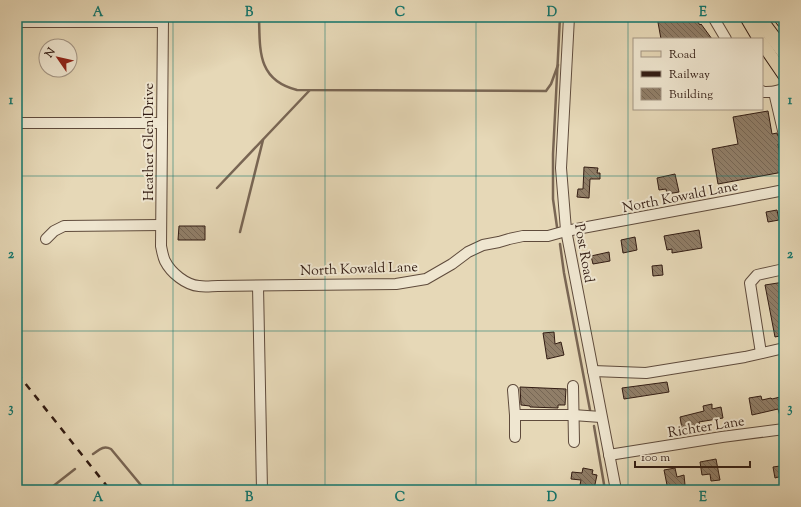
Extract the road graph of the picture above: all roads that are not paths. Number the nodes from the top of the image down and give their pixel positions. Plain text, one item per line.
1 (569, 17) edge
2 (713, 17) edge
3 (746, 17) edge
4 (758, 17) edge
5 (781, 17) edge
6 (163, 20) edge
7 (17, 22) edge
8 (784, 22) edge
9 (725, 38) edge
10 (758, 38) edge
11 (763, 44) edge
12 (784, 52) edge
13 (784, 75) edge
14 (784, 88) edge
15 (763, 92) edge
16 (774, 92) junction
17 (17, 123) edge
18 (162, 123) junction
19 (784, 135) edge
20 (784, 190) edge
21 (161, 225) junction
22 (566, 232) junction
23 (46, 239) dead end
24 (168, 266) joint
25 (784, 268) edge
26 (258, 286) junction
27 (784, 348) edge
28 (761, 353) junction
29 (592, 371) junction
30 (573, 386) dead end
31 (513, 390) dead end
32 (515, 415) junction
33 (573, 415) junction
34 (601, 417) junction
35 (784, 429) edge
36 (515, 437) dead end
37 (574, 442) dead end
38 (609, 455) junction
39 (262, 490) edge
40 (616, 490) edge

1 - 22 street, Post Road
2 - 9 street
3 - 10 main road
4 - 12 highway
5 - 8 highway
6 - 7 street
6 - 18 street, Heather Glen Drive
11 - 13 main road
14 - 16 street
15 - 16 street
16 - 19 street
17 - 18 street
18 - 21 street, Heather Glen Drive
20 - 22 street, North Kowald Lane
21 - 23 street
21 - 24 street, Heather Glen Drive
22 - 26 street, North Kowald Lane
22 - 29 street, Post Road
24 - 26 street, North Kowald Lane
25 - 28 street
26 - 39 street
27 - 28 street
28 - 29 street
29 - 34 street, Post Road
30 - 33 street
31 - 32 street
32 - 33 street
32 - 36 street
33 - 34 street
33 - 37 street
34 - 38 street, Post Road
35 - 38 street, Richter Lane
38 - 40 street, Post Road

